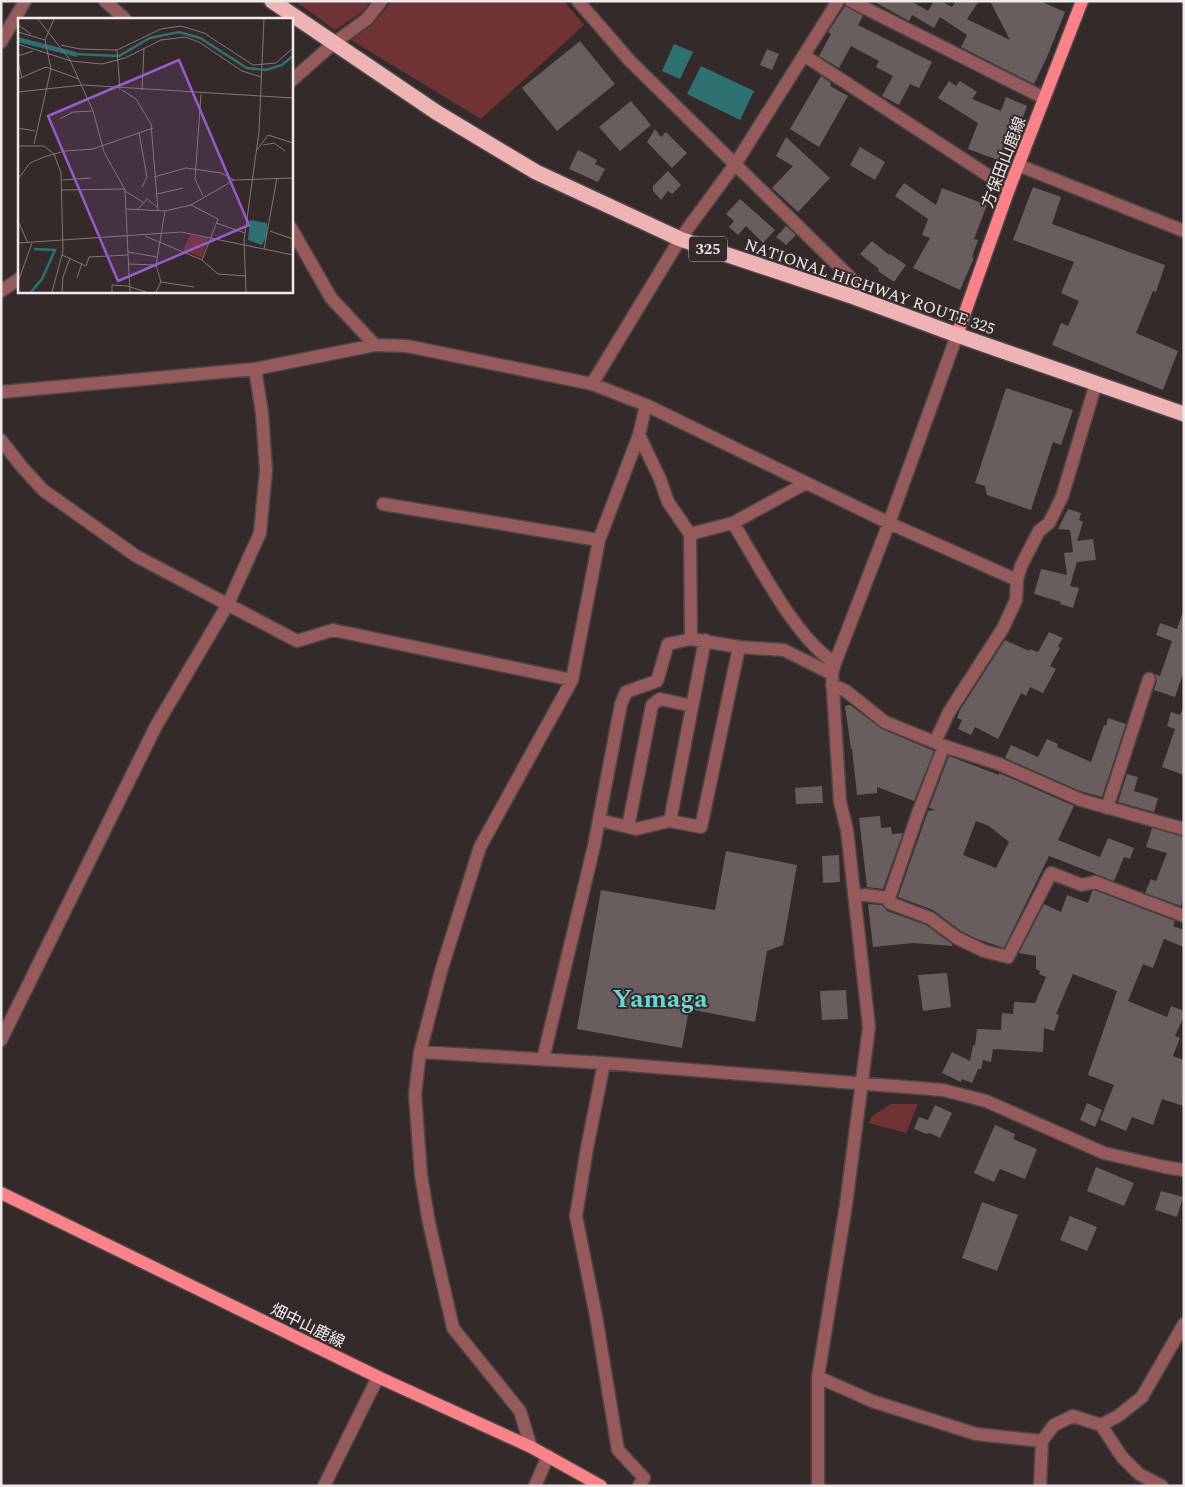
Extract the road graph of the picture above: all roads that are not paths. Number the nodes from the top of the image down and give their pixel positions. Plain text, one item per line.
1 (26, 1) edge
2 (105, 1) edge
3 (272, 1) edge
4 (381, 1) edge
5 (578, 1) edge
6 (838, 1) edge
7 (851, 1) edge
8 (1082, 1) edge
9 (124, 18) edge
10 (1, 42) edge
11 (334, 43) junction
12 (805, 56) junction
13 (292, 80) edge
14 (1044, 98) junction
15 (736, 163) junction
16 (1018, 165) junction
17 (1009, 189) junction
18 (292, 230) edge
19 (1184, 231) edge
20 (680, 239) junction
21 (18, 280) edge
22 (1, 291) edge
23 (854, 297) junction
24 (957, 335) junction
25 (375, 345) junction
26 (256, 369) junction
27 (1096, 383) junction
28 (592, 384) junction
29 (1, 392) edge
30 (646, 405) junction
31 (1184, 414) edge
32 (639, 435) junction
33 (1, 440) edge
34 (806, 483) junction
35 (383, 504) dead end
36 (733, 523) junction
37 (889, 523) junction
38 (690, 534) junction
39 (599, 540) junction
40 (1017, 580) junction
41 (228, 604) junction
42 (691, 638) junction
43 (705, 640) junction
44 (739, 646) junction
45 (833, 674) junction
46 (1149, 678) dead end
47 (572, 680) junction
48 (692, 706) junction
49 (940, 744) junction
50 (1107, 808) junction
51 (599, 820) junction
52 (670, 821) junction
53 (628, 827) junction
54 (1184, 829) edge
55 (854, 896) junction
56 (889, 898) junction
57 (1184, 916) edge
58 (1, 1040) edge
59 (420, 1052) junction
60 (543, 1059) junction
61 (604, 1063) junction
62 (861, 1084) junction
63 (1184, 1170) edge
64 (1, 1193) edge
65 (1184, 1324) edge
66 (378, 1377) junction
67 (818, 1377) junction
68 (1101, 1425) junction
69 (1042, 1441) junction
70 (531, 1447) junction
71 (548, 1456) junction
72 (324, 1486) edge
73 (535, 1486) edge
74 (601, 1486) edge
75 (640, 1486) edge
76 (818, 1486) edge
77 (1040, 1486) edge
78 (1162, 1486) edge

1 - 10 street
2 - 9 street
3 - 11 highway, NATIONAL HIGHWAY ROUTE 325 / 325
4 - 11 street
5 - 15 street
6 - 12 street
7 - 14 street
8 - 14 main road, 方保田山鹿線
11 - 13 street
11 - 20 highway, NATIONAL HIGHWAY ROUTE 325 / 325
12 - 15 street
12 - 17 street
14 - 16 main road, 方保田山鹿線
15 - 20 street
15 - 23 street
16 - 17 main road, 方保田山鹿線
16 - 19 street
17 - 24 main road, 方保田山鹿線
18 - 25 street
20 - 23 highway, NATIONAL HIGHWAY ROUTE 325 / 325
20 - 28 street
21 - 22 street
23 - 24 highway, NATIONAL HIGHWAY ROUTE 325 / 325
24 - 27 highway, NATIONAL HIGHWAY ROUTE 325 / 325
24 - 37 street
25 - 26 street
25 - 28 street
26 - 29 street
26 - 41 street
27 - 31 highway, NATIONAL HIGHWAY ROUTE 325 / 325
27 - 40 street
28 - 30 street
30 - 32 street
30 - 34 street
32 - 38 street
32 - 39 street
33 - 41 street
34 - 36 street
34 - 37 street
35 - 39 street
36 - 38 street
36 - 45 street
37 - 40 street
37 - 45 street
38 - 42 street
39 - 47 street
40 - 49 street
41 - 47 street
41 - 58 street
42 - 43 street
42 - 51 street
43 - 44 street
43 - 48 street
44 - 45 street
44 - 52 street
45 - 49 street
45 - 55 street
46 - 50 street
47 - 59 street
48 - 52 street
48 - 53 street
49 - 50 street
49 - 56 street
50 - 54 street
51 - 53 street
51 - 60 street
52 - 53 street
55 - 56 street
55 - 62 street
56 - 57 street
59 - 60 street
59 - 70 street
60 - 61 street
61 - 62 street
61 - 75 street
62 - 63 street
62 - 67 street
64 - 66 main road, 畑中山鹿線
65 - 68 street
66 - 70 main road, 畑中山鹿線
66 - 72 street
67 - 69 street
67 - 76 street
68 - 69 street
68 - 78 street
69 - 77 street
70 - 71 main road, 畑中山鹿線
71 - 73 street
71 - 74 main road, 畑中山鹿線

